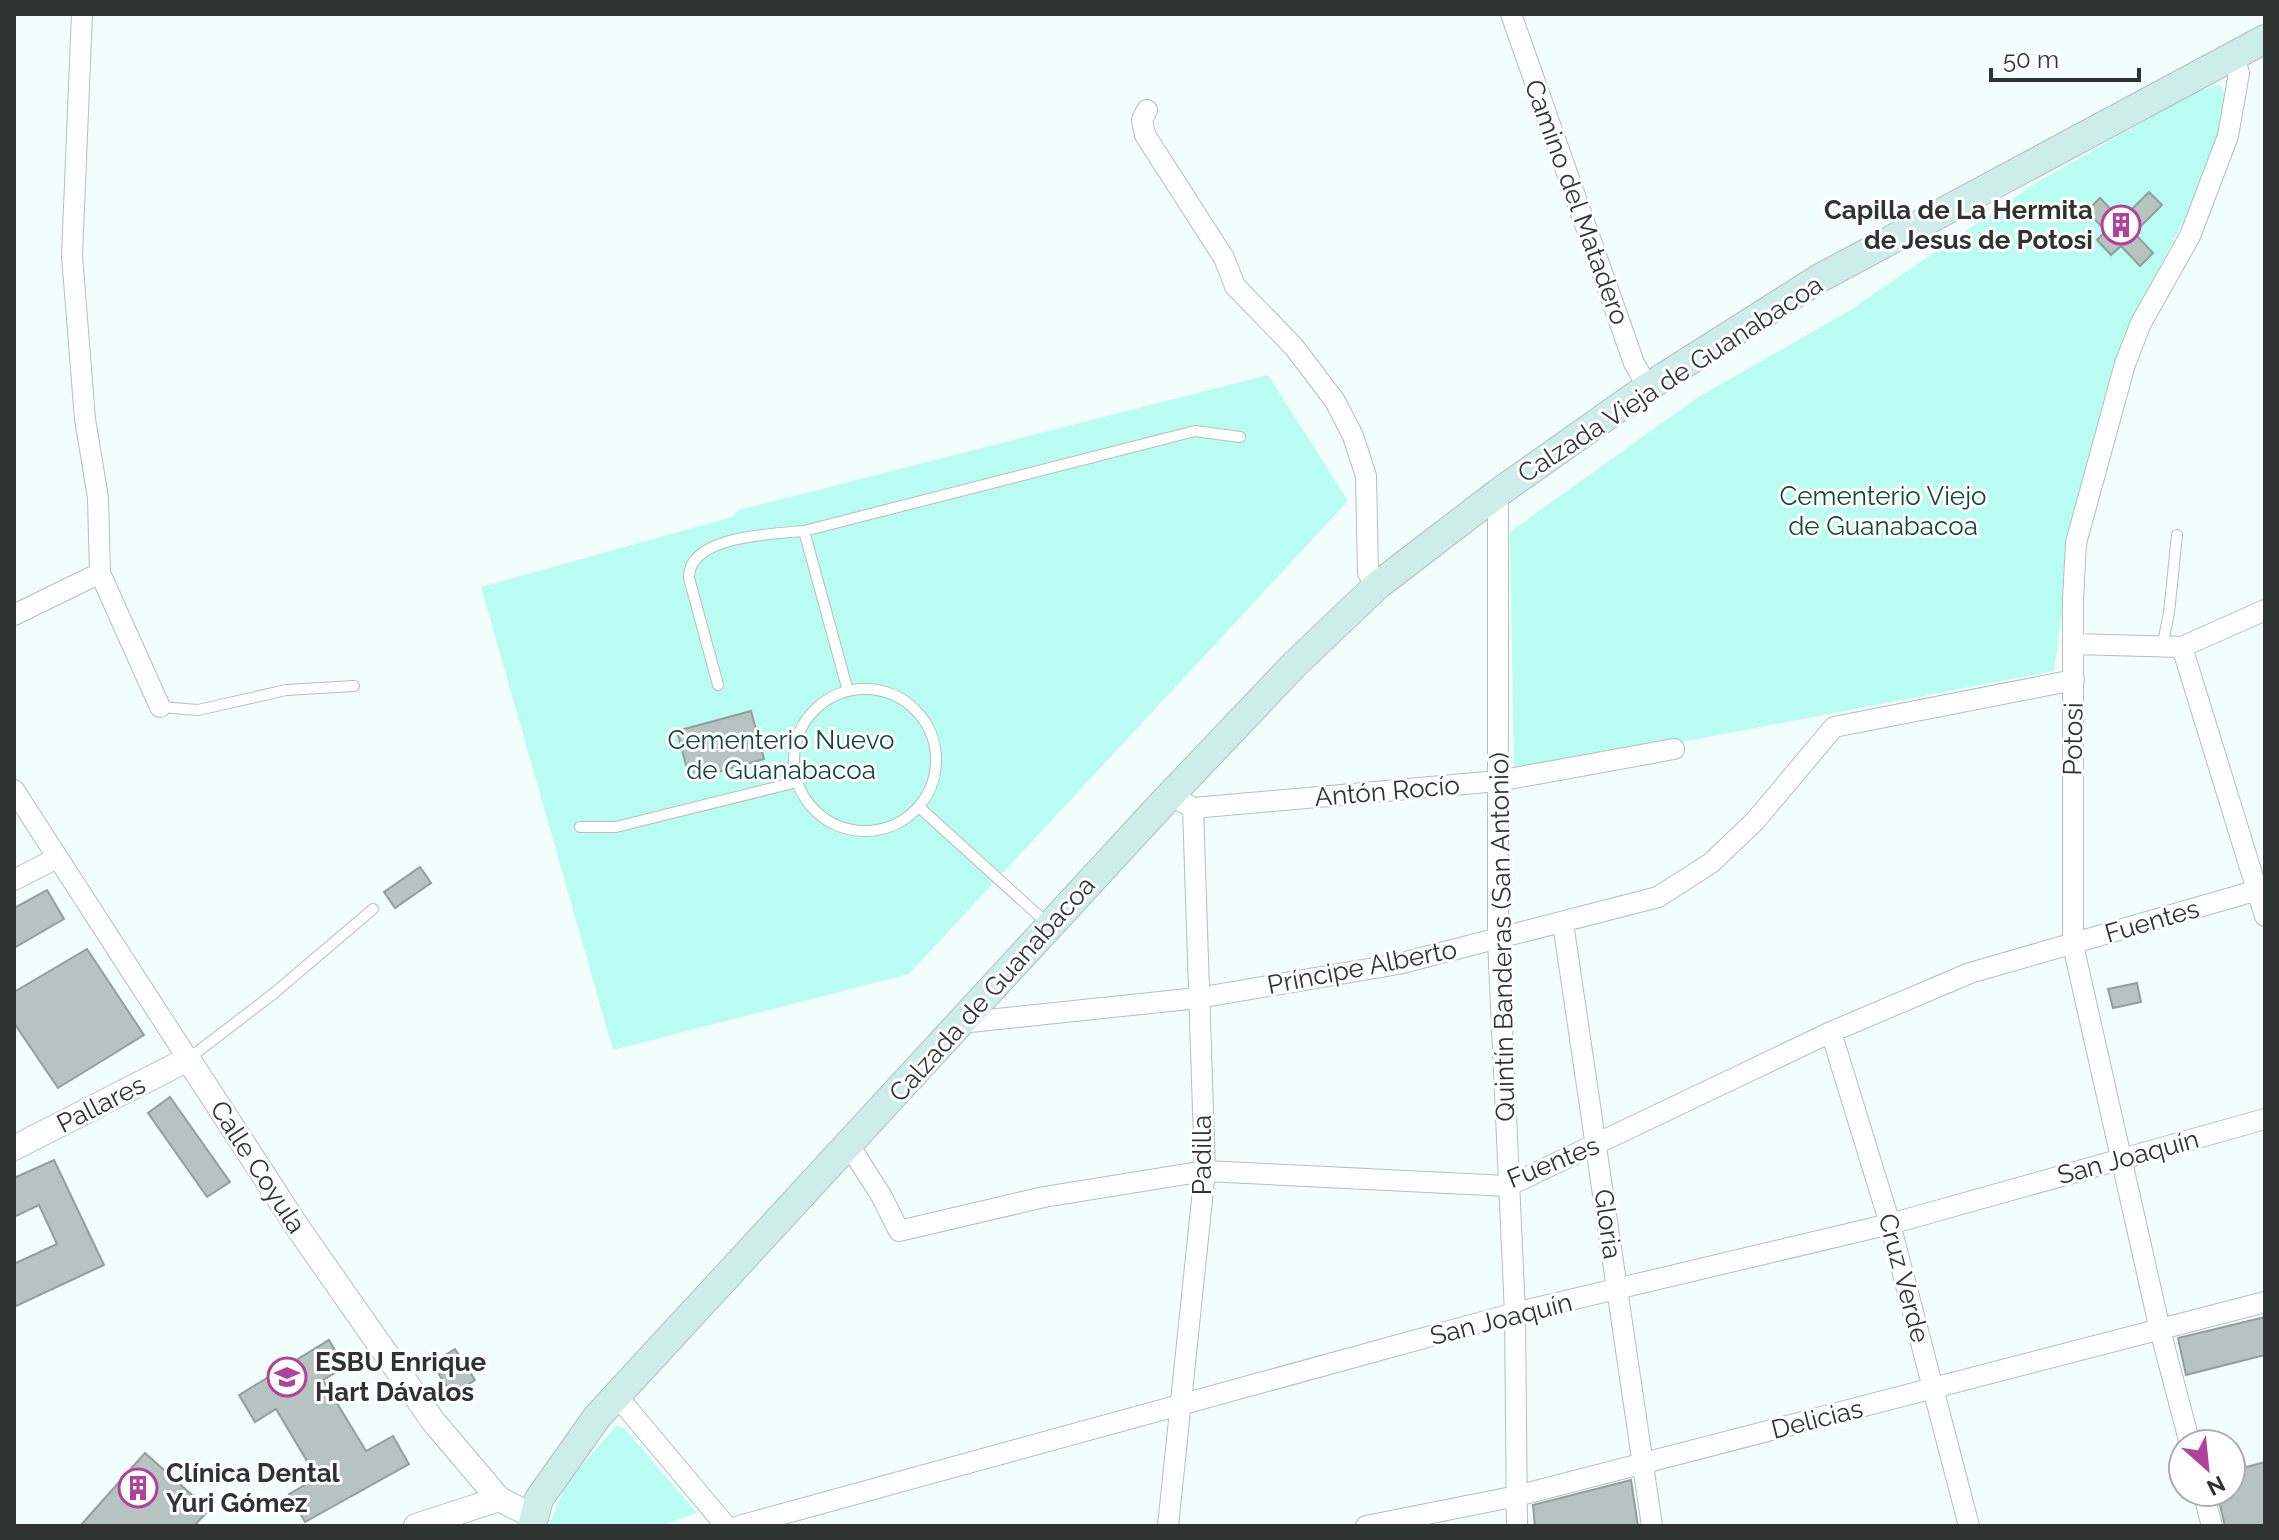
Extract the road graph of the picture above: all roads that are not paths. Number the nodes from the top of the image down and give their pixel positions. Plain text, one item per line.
1 (82, 14) edge
2 (1511, 14) edge
3 (2265, 39) edge
4 (2233, 53) junction
5 (1147, 110) dead end
6 (1648, 387) junction
7 (1240, 437) dead end
8 (1498, 493) junction
9 (804, 531) junction
10 (2177, 535) dead end
11 (100, 573) junction
12 (1378, 585) junction
13 (2265, 610) edge
14 (14, 615) edge
15 (2074, 644) junction
16 (2172, 647) junction
17 (2074, 680) junction
18 (718, 685) dead end
19 (354, 686) dead end
20 (848, 691) junction
21 (160, 707) joint
22 (1674, 749) dead end
23 (1498, 781) junction
24 (797, 782) junction
25 (14, 790) edge
26 (1182, 802) junction
27 (919, 807) junction
28 (580, 827) dead end
29 (57, 858) junction
30 (14, 880) edge
31 (2261, 890) edge
32 (373, 909) dead end
33 (2265, 916) edge
34 (1563, 923) junction
35 (1050, 925) junction
36 (1498, 940) junction
37 (2073, 945) junction
38 (1198, 998) junction
39 (960, 1023) junction
40 (1831, 1032) junction
41 (188, 1059) junction
42 (2265, 1119) edge
43 (849, 1145) junction
44 (1596, 1145) junction
45 (14, 1148) edge
46 (2120, 1158) junction
47 (1205, 1171) junction
48 (1508, 1186) junction
49 (1890, 1224) junction
50 (1617, 1292) junction
51 (2265, 1302) edge
52 (1515, 1313) junction
53 (2160, 1330) junction
54 (1933, 1390) junction
55 (617, 1396) junction
56 (1183, 1405) junction
57 (2186, 1428) edge
58 (1641, 1464) junction
59 (1517, 1496) junction
60 (499, 1499) junction
61 (532, 1521) edge
62 (416, 1526) edge
63 (726, 1526) edge
64 (739, 1526) edge
65 (1168, 1526) edge
66 (1366, 1526) edge
67 (1517, 1526) edge
68 (1652, 1526) edge
69 (1969, 1526) edge

1 - 11 street
2 - 6 street, Camino del Matadero
3 - 4 main road, Calzada Vieja de Guanabacoa
4 - 6 main road, Calzada Vieja de Guanabacoa
4 - 15 street, Potosi
5 - 12 street
6 - 8 main road, Calzada Vieja de Guanabacoa
7 - 9 lane
8 - 12 main road, Calzada de Guanabacoa
8 - 23 street, Quintín Banderas (San Antonio)
9 - 18 lane
9 - 20 lane
10 - 16 lane
11 - 14 street
11 - 21 street
12 - 26 main road, Calzada de Guanabacoa
13 - 16 street
15 - 16 street
15 - 17 street, Potosi
16 - 31 street
17 - 34 street, Príncipe Alberto
17 - 37 street, Potosi
19 - 21 lane
20 - 24 lane
20 - 27 lane
22 - 23 street, Antón Rocío
23 - 26 street, Antón Rocío
23 - 36 street, Quintín Banderas (San Antonio)
24 - 27 lane
24 - 28 lane
25 - 29 street, Calle Coyula
26 - 35 main road, Calzada de Guanabacoa
26 - 38 street, Padilla
27 - 35 lane
29 - 30 street
29 - 41 street, Calle Coyula
31 - 33 street
31 - 37 street, Fuentes
32 - 41 lane
34 - 36 street, Príncipe Alberto
34 - 44 street, Gloria
35 - 39 main road, Calzada de Guanabacoa
36 - 38 street, Príncipe Alberto
36 - 48 street, Quintín Banderas (San Antonio)
37 - 40 street, Fuentes
37 - 46 street, Potosi
38 - 39 street, Príncipe Alberto
38 - 47 street, Padilla
39 - 43 main road, Calzada de Guanabacoa
40 - 44 street, Fuentes
40 - 49 street, Cruz Verde
41 - 45 street, Pallares
41 - 60 street, Calle Coyula
42 - 46 street, San Joaquín
43 - 47 street, Fuentes
43 - 55 main road, Calzada de Guanabacoa
44 - 48 street, Fuentes
44 - 50 street, Gloria
46 - 49 street, San Joaquín
46 - 53 street, Potosi
47 - 48 street, Fuentes
47 - 56 street, Padilla
48 - 52 street, Quintín Banderas (San Antonio)
49 - 50 street, San Joaquín
49 - 54 street, Cruz Verde
50 - 52 street, San Joaquín
50 - 58 street, Gloria
51 - 53 street, Delicias
52 - 56 street, San Joaquín
52 - 59 street, Quintín Banderas (San Antonio)
53 - 54 street, Delicias
53 - 57 street, Potosi
54 - 58 street, Delicias
54 - 69 street, Cruz Verde
55 - 61 main road, Calzada de Guanabacoa
55 - 63 street
56 - 64 street, San Joaquín
56 - 65 street, Padilla
58 - 59 street, Delicias
58 - 68 street, Gloria
59 - 66 street, Delicias
59 - 67 street, Quintín Banderas (San Antonio)
60 - 61 street, Calle Coyula
60 - 62 street

